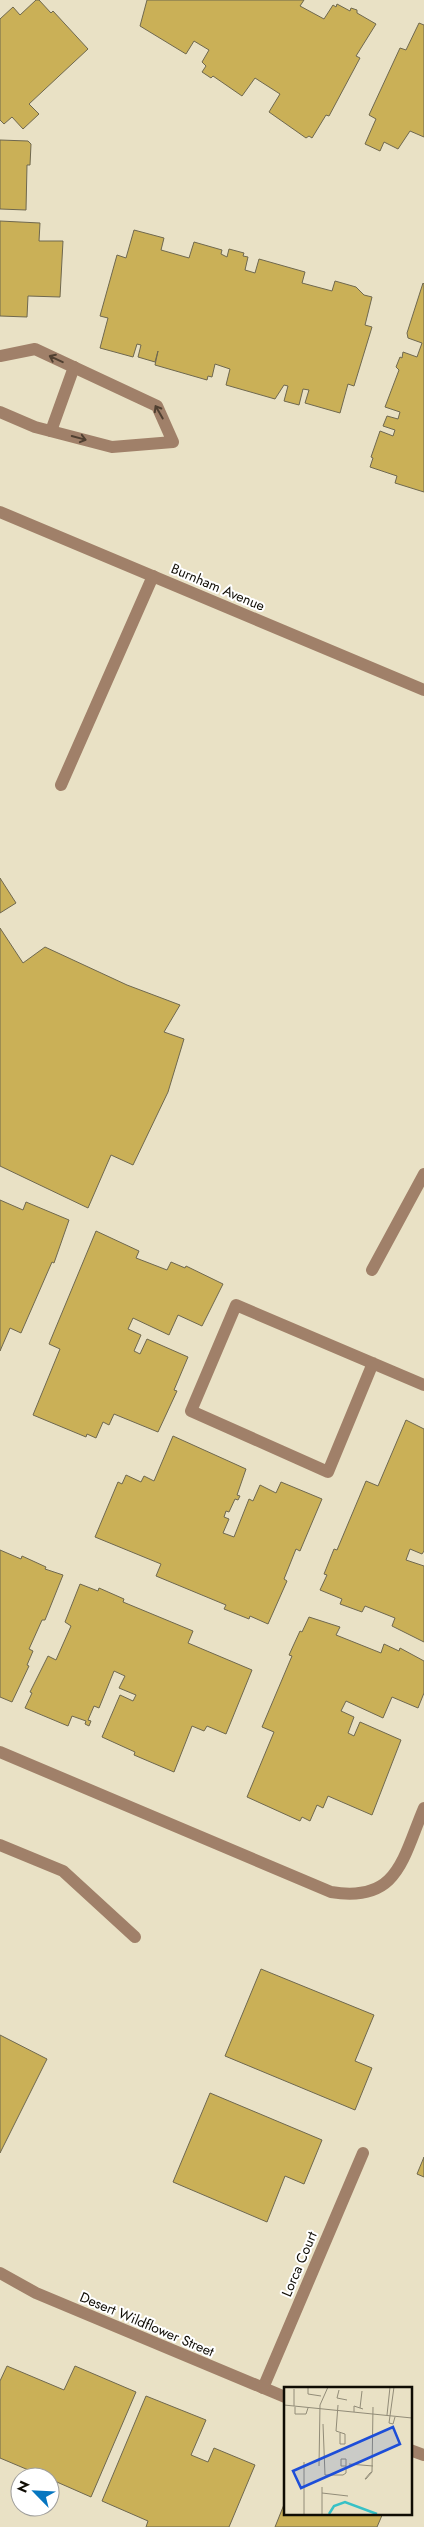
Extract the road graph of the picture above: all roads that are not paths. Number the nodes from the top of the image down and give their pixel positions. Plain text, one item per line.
1 (0, 356) edge
2 (74, 367) junction
3 (0, 412) edge
4 (51, 431) junction
5 (0, 512) edge
6 (153, 576) junction
7 (424, 690) edge
8 (61, 785) dead end
9 (424, 1174) edge
10 (372, 1270) dead end
11 (373, 1364) junction
12 (424, 1385) edge
13 (0, 1752) edge
14 (424, 1808) edge
15 (0, 1844) edge
16 (135, 1938) dead end
17 (363, 2153) dead end
18 (0, 2273) edge
19 (263, 2388) junction
20 (284, 2398) edge
21 (412, 2451) edge
22 (424, 2456) edge

2 -> 1 street
2 - 4 street
4 -> 2 street
3 - 4 street
5 - 6 street, Burnham Avenue
6 - 7 street, Burnham Avenue
6 - 8 street
9 - 10 street
11 - 11 street
11 - 12 street
13 - 14 street
15 - 16 street
17 - 19 street, Lorca Court
18 - 19 street, Desert Wildflower Street
19 - 20 street, Desert Wildflower Street
21 - 22 street

